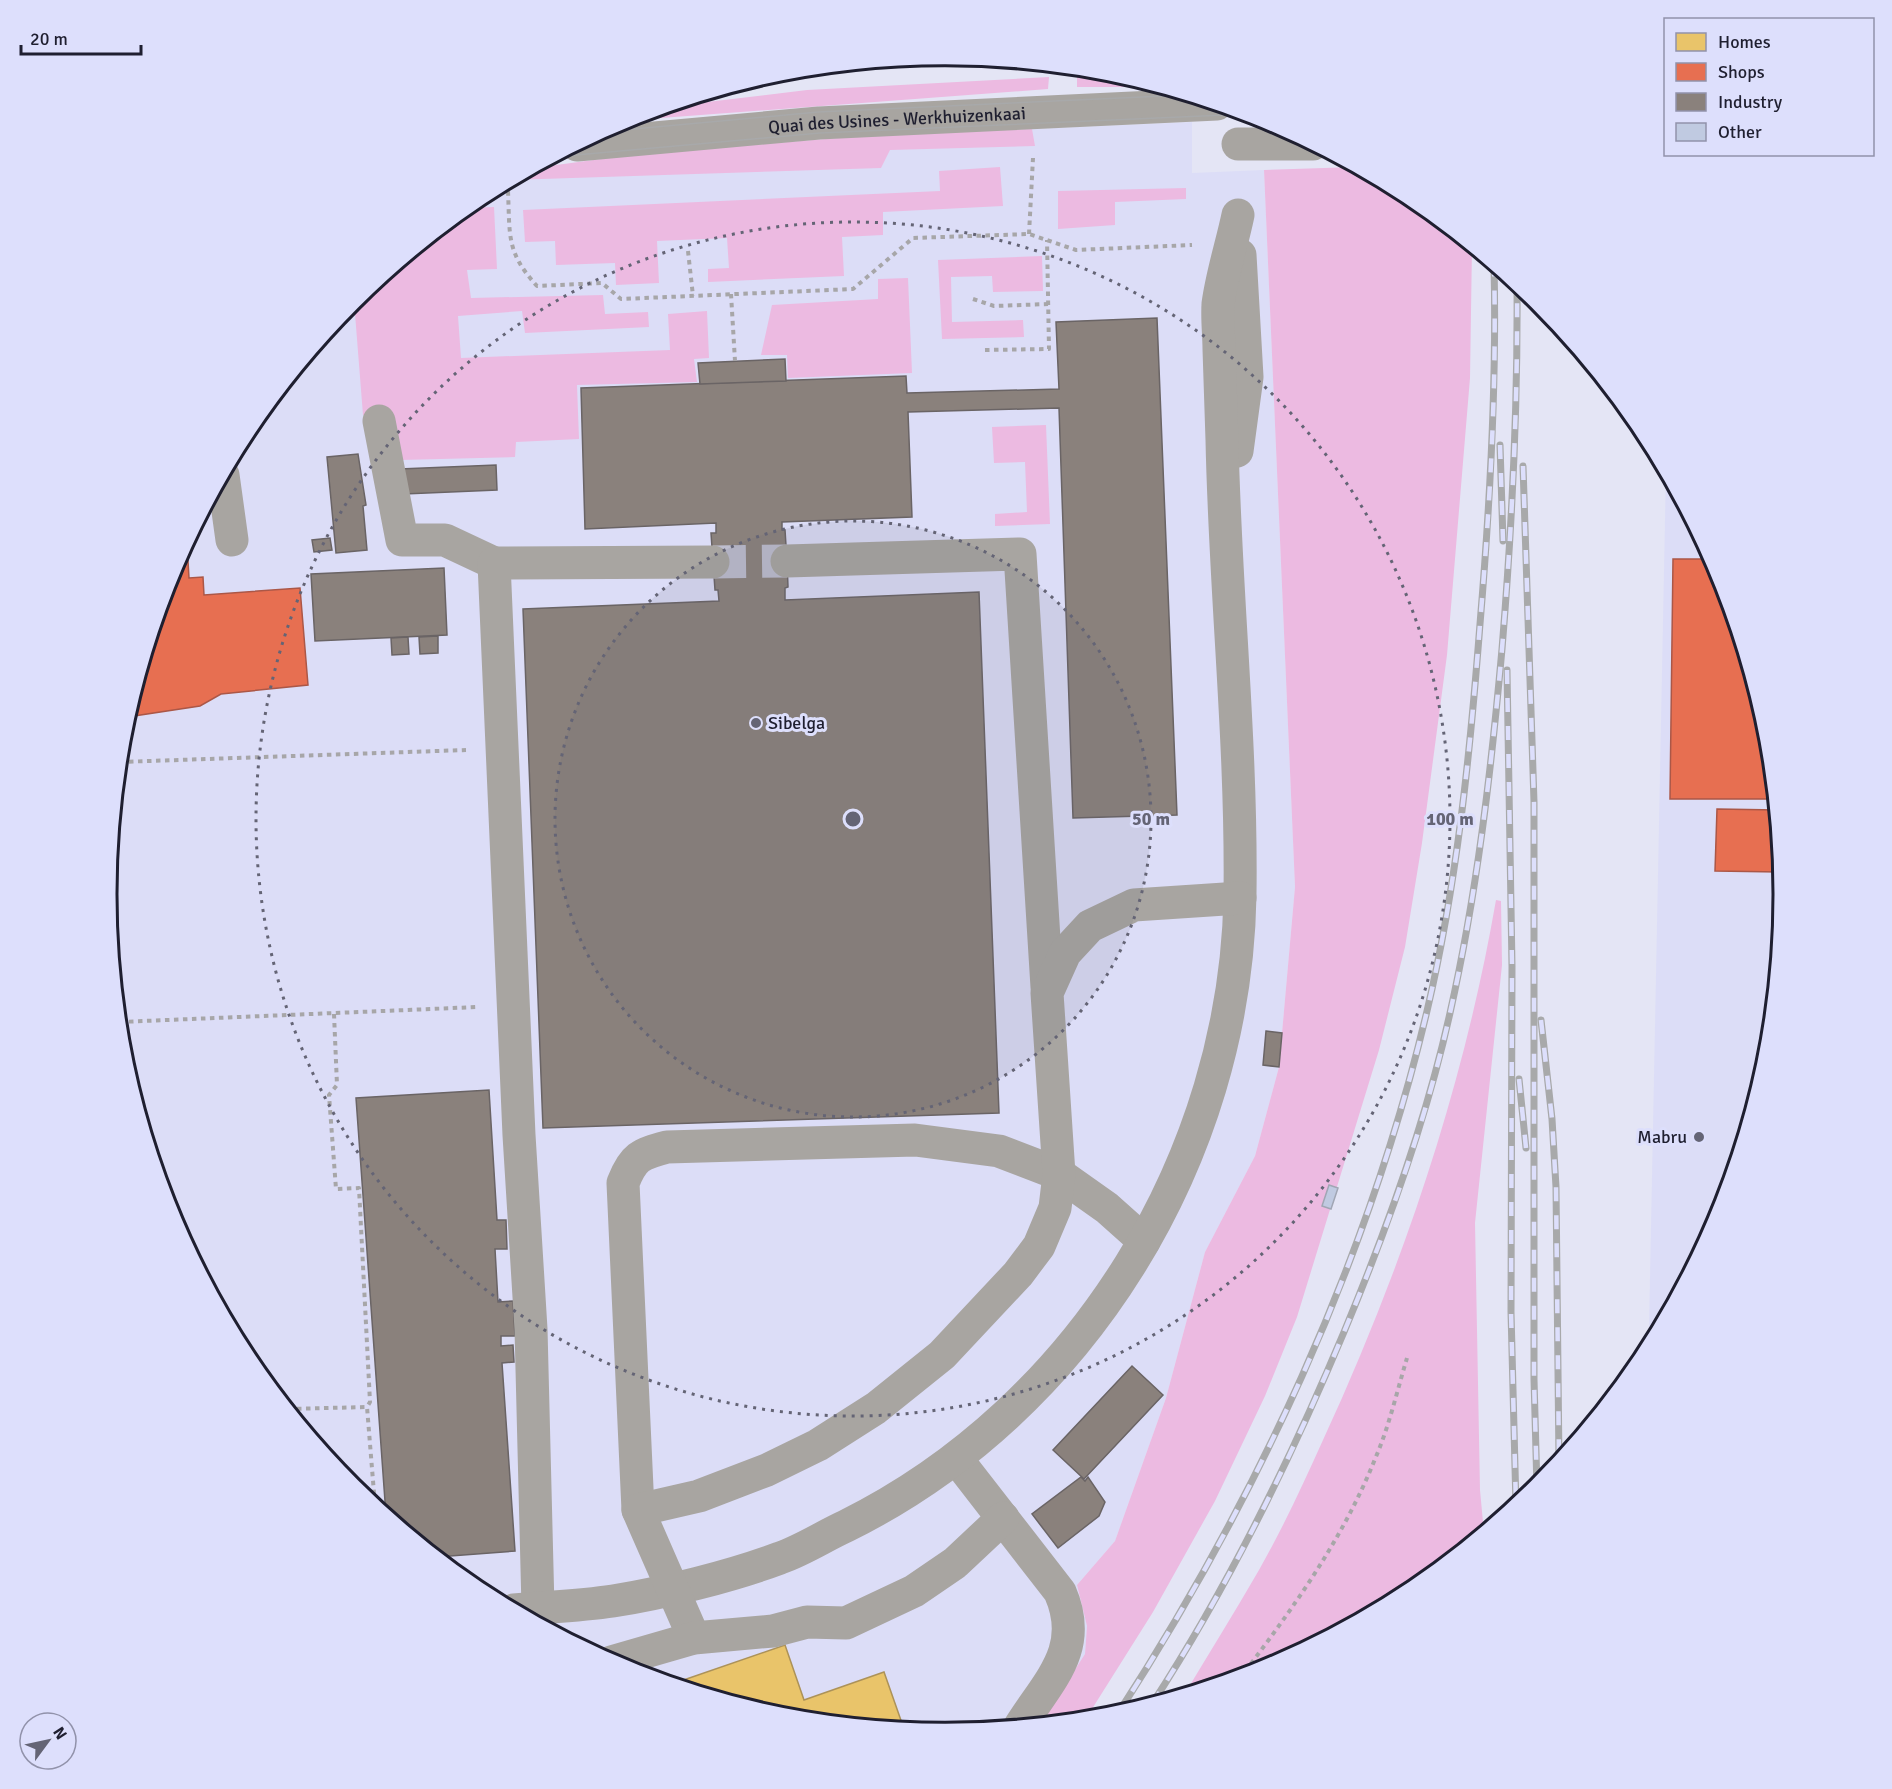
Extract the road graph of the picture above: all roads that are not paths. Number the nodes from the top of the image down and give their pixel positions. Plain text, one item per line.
1 (1196, 105) edge
2 (598, 143) edge
3 (1238, 144) dead end
4 (1296, 144) edge
5 (379, 421) dead end
6 (225, 487) edge
7 (1223, 499) junction
8 (232, 540) dead end
9 (787, 561) tunnel mouth
10 (713, 562) tunnel mouth
11 (494, 563) junction
12 (1239, 898) junction
13 (1047, 993) junction
14 (1059, 1174) junction
15 (1144, 1241) junction
16 (956, 1458) junction
17 (638, 1510) junction
18 (1003, 1518) junction
19 (671, 1589) junction
20 (526, 1609) edge
21 (527, 1609) edge
22 (694, 1638) junction
23 (625, 1658) edge
24 (1025, 1719) edge

1 - 2 street, Quai des Usines - Werkhuizenkaai
3 - 4 street
5 - 11 street
6 - 8 street
7 - 7 street
7 - 12 street
9 - 13 street
10 - 11 street
11 - 20 street
12 - 13 street
12 - 15 street
13 - 14 street
14 - 15 street
14 - 17 street
14 - 17 street
15 - 16 street
16 - 18 street
16 - 19 street
17 - 19 street
18 - 22 street
18 - 24 street
19 - 21 street
19 - 22 street
22 - 23 street

